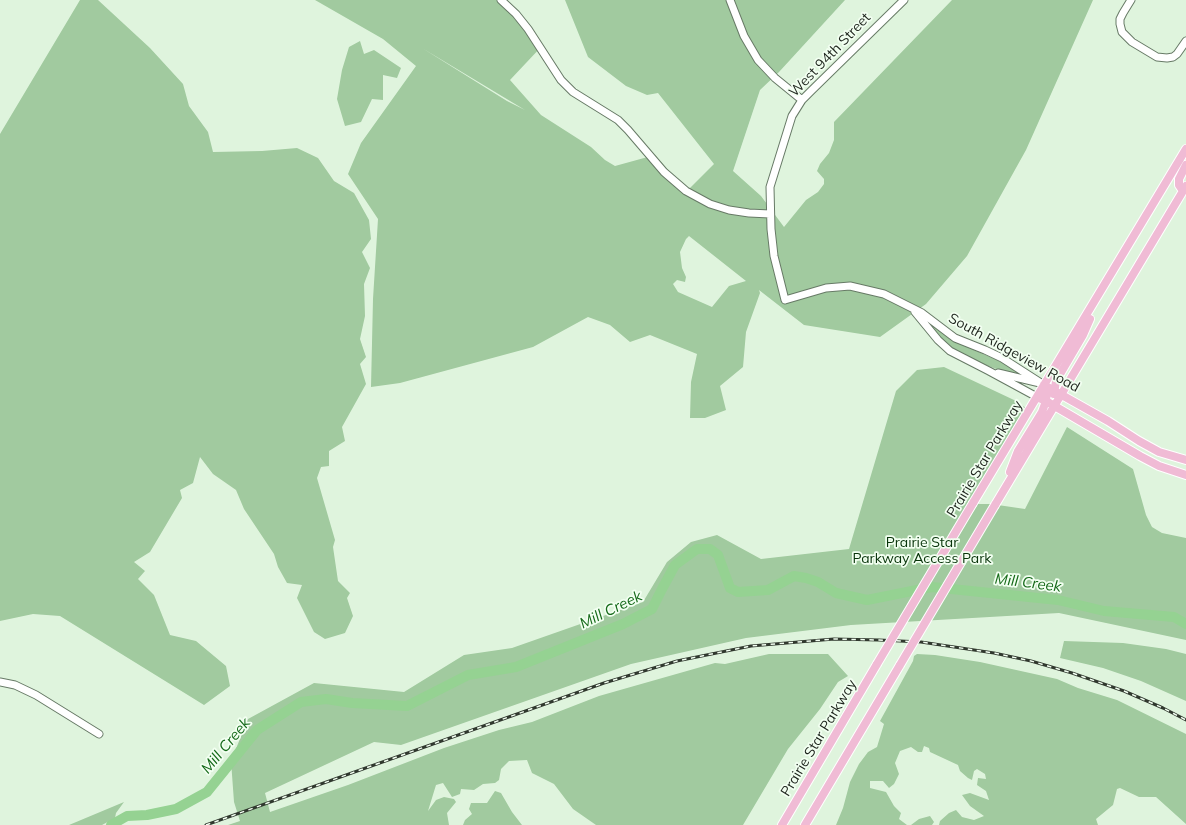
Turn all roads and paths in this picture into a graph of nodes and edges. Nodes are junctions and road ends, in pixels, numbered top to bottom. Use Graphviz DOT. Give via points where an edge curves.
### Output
graph roads {
  1 [pos="501,0"];
  2 [pos="730,0"];
  3 [pos="904,0"];
  4 [pos="1131,0"];
  5 [pos="1186,41"];
  6 [pos="802,100"];
  7 [pos="1186,149"];
  8 [pos="1186,165"];
  9 [pos="1185,190"];
  10 [pos="770,214"];
  11 [pos="909,306"];
  12 [pos="1092,306"];
  13 [pos="989,370"];
  14 [pos="1044,384"];
  15 [pos="1057,389"];
  16 [pos="1036,398"];
  17 [pos="1046,401"];
  18 [pos="1054,406"];
  19 [pos="1186,460"];
  20 [pos="1186,474"];
  21 [pos="1006,487"];
  22 [pos="0,682"];
  23 [pos="99,734"];
  24 [pos="782,825"];
  25 [pos="805,825"];
  1 -- 10 [label="street" via="528,29 567,86 618,120 664,172 686,191 710,204 729,210"];
  2 -- 6 [label="street" via="744,36 758,60"];
  3 -- 6 [label="street, West 94th Street"];
  4 -- 5 [label="street" via="1120,19 1120,24 1122,32 1132,42 1157,57 1167,58 1177,54"];
  6 -- 10 [label="street, West 94th Street" via="792,116 770,187"];
  7 -- 12 [label="main road, Prairie Star Parkway"];
  8 -- 9 [label="main road" via="1179,179 1179,185"];
  9 -- 15 [label="main road" via="1070,378"];
  10 -- 11 [label="street, West 94th Street" via="774,256 785,300 826,288 850,286 884,294"];
  11 -- 13 [label="street, South Ridgeview Road" via="950,351"];
  11 -- 14 [label="street, South Ridgeview Road" via="955,338 1002,358"];
  12 -- 14 [label="main road, Prairie Star Parkway"];
  12 -- 15 [label="main road" via="1090,319"];
  13 -- 14 [label="street"];
  13 -- 16 [label="street, South Ridgeview Road"];
  14 -- 15 [label="main road, South Ridgeview Road"];
  14 -- 16 [label="main road, Prairie Star Parkway"];
  14 -- 17 [label="main road" via="1047,392"];
  15 -- 18 [label="main road"];
  15 -- 19 [label="main road, South Ridgeview Road" via="1159,452"];
  16 -- 17 [label="main road, South Ridgeview Road"];
  16 -- 24 [label="main road, Prairie Star Parkway, bridge"];
  17 -- 18 [label="main road, South Ridgeview Road"];
  17 -- 21 [label="main road" via="1018,451"];
  18 -- 20 [label="main road, South Ridgeview Road" via="1140,456 1160,466"];
  18 -- 21 [label="main road"];
  21 -- 25 [label="main road, bridge"];
  22 -- 23 [label="street" via="22,688"];
}
